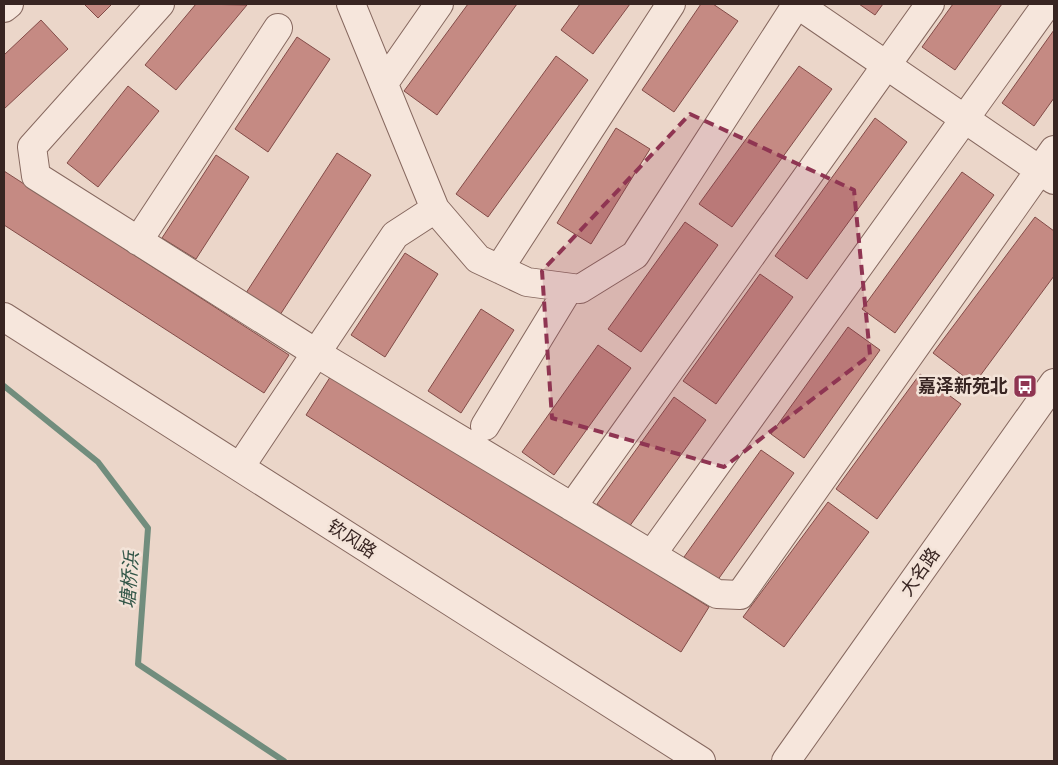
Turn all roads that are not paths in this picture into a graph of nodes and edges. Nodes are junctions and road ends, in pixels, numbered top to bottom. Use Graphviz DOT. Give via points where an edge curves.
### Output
graph roads {
  1 [pos="9,4"];
  2 [pos="160,4"];
  3 [pos="351,4"];
  4 [pos="439,4"];
  5 [pos="671,4"];
  6 [pos="930,4"];
  7 [pos="1047,4"];
  8 [pos="4,8"];
  9 [pos="278,28"];
  10 [pos="886,65"];
  11 [pos="384,83"];
  12 [pos="965,118"];
  13 [pos="1049,166"];
  14 [pos="435,209"];
  15 [pos="138,240"];
  16 [pos="499,269"];
  17 [pos="569,288"];
  18 [pos="4,317"];
  19 [pos="316,353"];
  20 [pos="1054,383"];
  21 [pos="485,426"];
  22 [pos="240,467"];
  23 [pos="572,506"];
  24 [pos="652,554"];
  25 [pos="701,761"];
  26 [pos="786,761"];
  1 -- 8 [label="street"];
  2 -- 15 [label="street" via="32,147 36,176"];
  3 -- 11 [label="street"];
  4 -- 11 [label="street"];
  5 -- 16 [label="street"];
  6 -- 10 [label="street"];
  7 -- 12 [label="street"];
  9 -- 15 [label="street"];
  10 -- 12 [label="street"];
  10 -- 17 [label="street" via="798,4 635,255 580,289"];
  10 -- 23 [label="street"];
  11 -- 14 [label="street"];
  12 -- 13 [label="street"];
  12 -- 24 [label="street"];
  13 -- 24 [label="street" via="740,595 717,594"];
  14 -- 16 [label="street" via="478,260"];
  14 -- 19 [label="street" via="394,234"];
  15 -- 19 [label="street"];
  16 -- 17 [label="street" via="527,282"];
  17 -- 21 [label="street"];
  18 -- 22 [label="street, 钦风路"];
  19 -- 22 [label="street"];
  19 -- 23 [label="street"];
  20 -- 26 [label="street, 大名路"];
  22 -- 25 [label="street, 钦风路"];
  23 -- 24 [label="street"];
}
